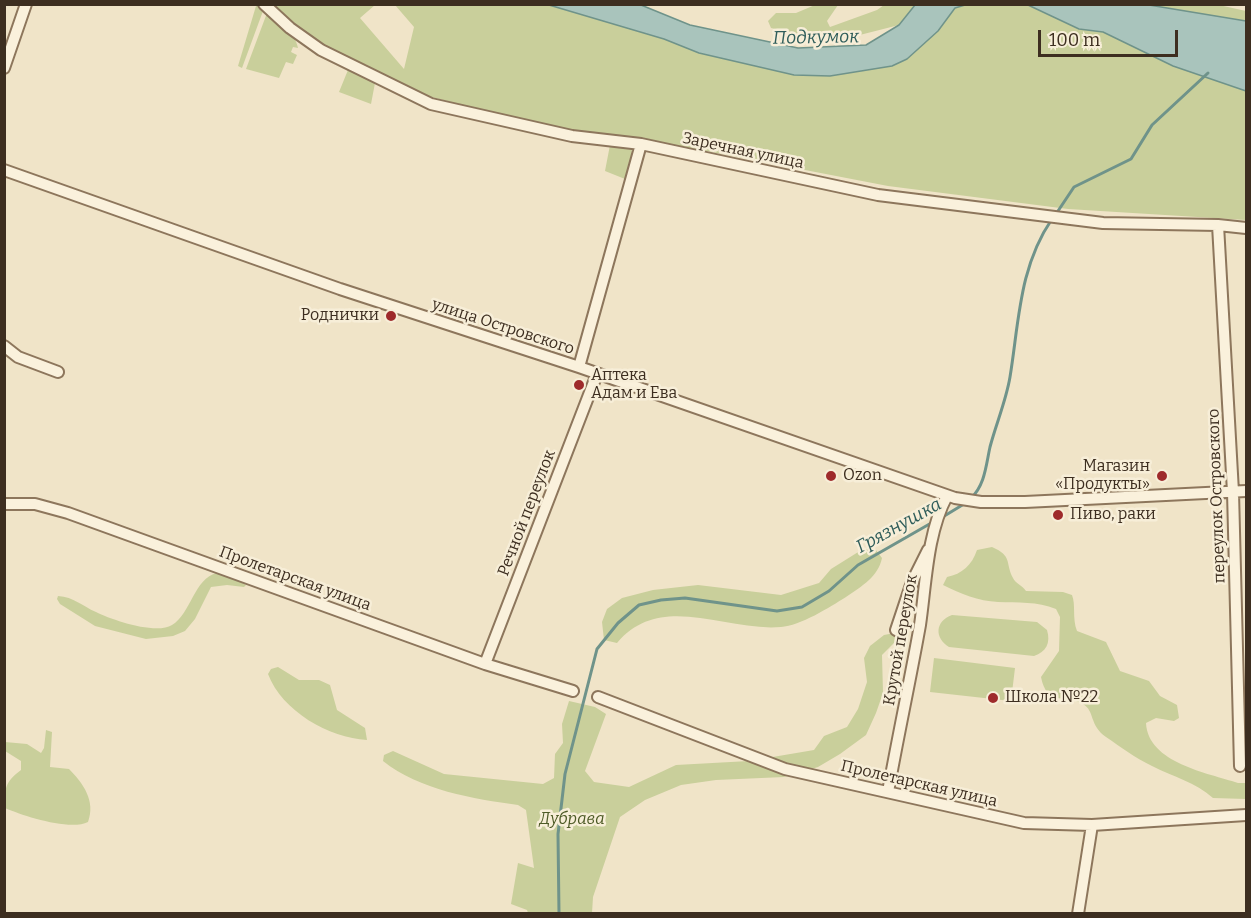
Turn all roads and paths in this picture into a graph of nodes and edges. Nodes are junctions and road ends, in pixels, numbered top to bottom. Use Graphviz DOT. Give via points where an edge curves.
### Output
graph roads {
  1 [pos="26,4"];
  2 [pos="264,4"];
  3 [pos="4,68"];
  4 [pos="642,144"];
  5 [pos="4,170"];
  6 [pos="1218,225"];
  7 [pos="1246,228"];
  8 [pos="4,346"];
  9 [pos="579,367"];
  10 [pos="58,372"];
  11 [pos="597,374"];
  12 [pos="1246,491"];
  13 [pos="1233,492"];
  14 [pos="951,497"];
  15 [pos="4,504"];
  16 [pos="933,539"];
  17 [pos="896,630"];
  18 [pos="485,664"];
  19 [pos="573,691"];
  20 [pos="598,697"];
  21 [pos="1240,766"];
  22 [pos="888,792"];
  23 [pos="1246,815"];
  24 [pos="1092,825"];
  25 [pos="1078,914"];
  1 -- 3 [label="street"];
  2 -- 4 [label="street, Заречная улица" via="321,50 431,104 572,136"];
  4 -- 6 [label="street, Заречная улица" via="878,195 1103,223"];
  4 -- 9 [label="street"];
  5 -- 9 [label="street, улица Островского" via="340,289"];
  6 -- 7 [label="street, Заречная улица"];
  6 -- 13 [label="street, переулок Островского"];
  8 -- 10 [label="street" via="18,357"];
  9 -- 11 [label="street, улица Островского"];
  11 -- 14 [label="street, улица Островского"];
  11 -- 18 [label="street, Речной переулок"];
  12 -- 13 [label="street, улица Островского"];
  13 -- 14 [label="street, улица Островского" via="981,502"];
  13 -- 21 [label="street, переулок Островского"];
  14 -- 16 [label="street, Крутой переулок" via="940,510"];
  15 -- 18 [label="street, Пролетарская улица" via="35,504 68,513"];
  16 -- 17 [label="street" via="912,582"];
  16 -- 22 [label="street, Крутой переулок"];
  18 -- 19 [label="street, Пролетарская улица"];
  20 -- 22 [label="street, Пролетарская улица" via="785,769"];
  22 -- 24 [label="street, Пролетарская улица" via="1024,823"];
  23 -- 24 [label="street, Пролетарская улица"];
  24 -- 25 [label="street"];
}
